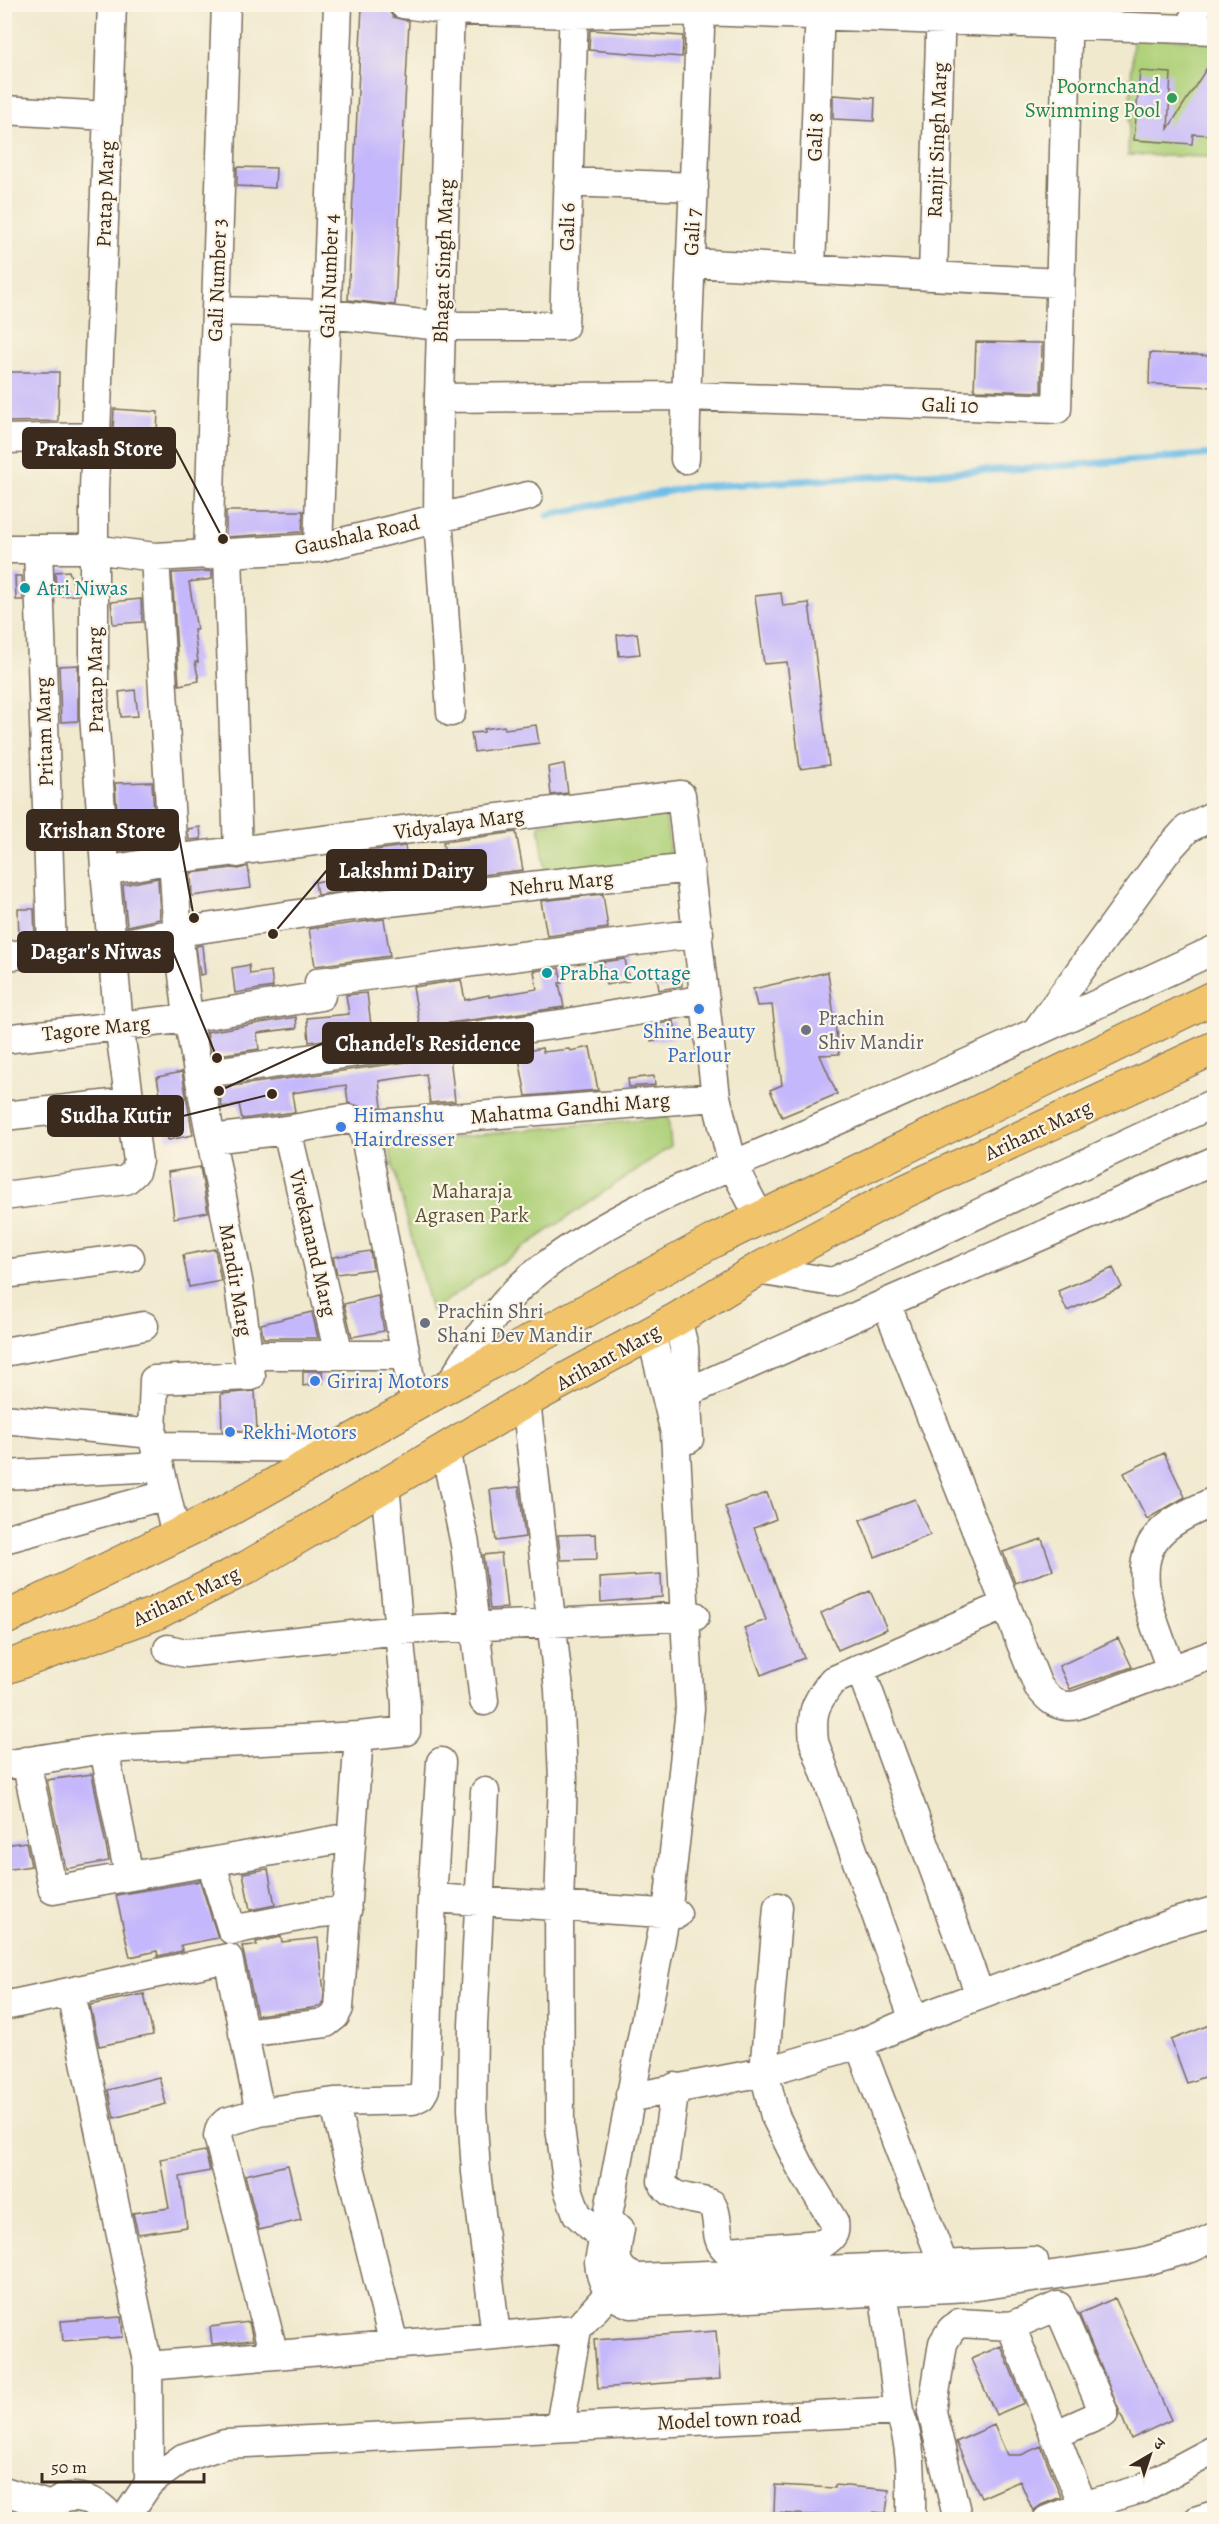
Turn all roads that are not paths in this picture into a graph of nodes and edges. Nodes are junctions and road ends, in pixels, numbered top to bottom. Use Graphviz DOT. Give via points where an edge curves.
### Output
graph roads {
  1 [pos="112,4"];
  2 [pos="226,4"];
  3 [pos="338,4"];
  4 [pos="404,4"];
  5 [pos="449,7"];
  6 [pos="701,8"];
  7 [pos="574,9"];
  8 [pos="820,10"];
  9 [pos="940,12"];
  10 [pos="1067,14"];
  11 [pos="1202,21"];
  12 [pos="4,111"];
  13 [pos="107,116"];
  14 [pos="567,182"];
  15 [pos="694,187"];
  16 [pos="691,263"];
  17 [pos="811,269"];
  18 [pos="933,276"];
  19 [pos="1060,283"];
  20 [pos="216,311"];
  21 [pos="328,314"];
  22 [pos="441,326"];
  23 [pos="688,396"];
  24 [pos="439,398"];
  25 [pos="95,437"];
  26 [pos="4,439"];
  27 [pos="685,459"];
  28 [pos="528,496"];
  29 [pos="438,518"];
  30 [pos="318,548"];
  31 [pos="4,549"];
  32 [pos="38,549"];
  33 [pos="93,549"];
  34 [pos="218,555"];
  35 [pos="155,557"];
  36 [pos="451,712"];
  37 [pos="1215,815"];
  38 [pos="238,852"];
  39 [pos="173,859"];
  40 [pos="690,868"];
  41 [pos="105,871"];
  42 [pos="179,932"];
  43 [pos="699,933"];
  44 [pos="112,946"];
  45 [pos="52,950"];
  46 [pos="1215,950"];
  47 [pos="4,956"];
  48 [pos="1215,997"];
  49 [pos="705,999"];
  50 [pos="188,1018"];
  51 [pos="119,1025"];
  52 [pos="1036,1032"];
  53 [pos="4,1039"];
  54 [pos="1215,1048"];
  55 [pos="199,1074"];
  56 [pos="716,1096"];
  57 [pos="130,1102"];
  58 [pos="1215,1103"];
  59 [pos="4,1116"];
  60 [pos="363,1125"];
  61 [pos="287,1130"];
  62 [pos="211,1139"];
  63 [pos="1215,1161"];
  64 [pos="733,1166"];
  65 [pos="4,1196"];
  66 [pos="760,1218"];
  67 [pos="130,1258"];
  68 [pos="757,1269"];
  69 [pos="4,1274"];
  70 [pos="886,1303"];
  71 [pos="144,1326"];
  72 [pos="664,1326"];
  73 [pos="4,1352"];
  74 [pos="250,1355"];
  75 [pos="339,1355"];
  76 [pos="406,1355"];
  77 [pos="450,1385"];
  78 [pos="688,1392"];
  79 [pos="526,1401"];
  80 [pos="415,1405"];
  81 [pos="4,1419"];
  82 [pos="339,1448"];
  83 [pos="156,1449"];
  84 [pos="444,1450"];
  85 [pos="4,1475"];
  86 [pos="385,1485"];
  87 [pos="166,1495"];
  88 [pos="1215,1501"];
  89 [pos="176,1536"];
  90 [pos="4,1539"];
  91 [pos="1005,1605"];
  92 [pos="690,1616"];
  93 [pos="4,1619"];
  94 [pos="551,1624"];
  95 [pos="474,1626"];
  96 [pos="399,1630"];
  97 [pos="168,1649"];
  98 [pos="1215,1654"];
  99 [pos="4,1668"];
  100 [pos="860,1668"];
  101 [pos="1171,1670"];
  102 [pos="484,1701"];
  103 [pos="359,1736"];
  104 [pos="104,1749"];
  105 [pos="441,1762"];
  106 [pos="15,1763"];
  107 [pos="485,1792"];
  108 [pos="351,1837"];
  109 [pos="211,1862"];
  110 [pos="129,1876"];
  111 [pos="432,1898"];
  112 [pos="481,1901"];
  113 [pos="560,1906"];
  114 [pos="778,1907"];
  115 [pos="347,1911"];
  116 [pos="1215,1911"];
  117 [pos="671,1913"];
  118 [pos="72,1993"];
  119 [pos="980,1995"];
  120 [pos="4,2006"];
  121 [pos="914,2020"];
  122 [pos="243,2033"];
  123 [pos="859,2044"];
  124 [pos="764,2072"];
  125 [pos="675,2087"];
  126 [pos="637,2095"];
  127 [pos="334,2102"];
  128 [pos="260,2112"];
  129 [pos="1214,2234"];
  130 [pos="603,2239"];
  131 [pos="944,2266"];
  132 [pos="881,2279"];
  133 [pos="618,2283"];
  134 [pos="1011,2326"];
  135 [pos="577,2329"];
  136 [pos="496,2336"];
  137 [pos="394,2345"];
  138 [pos="274,2355"];
  139 [pos="148,2366"];
  140 [pos="899,2411"];
  141 [pos="560,2426"];
  142 [pos="1054,2435"];
  143 [pos="1215,2450"];
  144 [pos="149,2483"];
  145 [pos="4,2491"];
  146 [pos="1083,2506"];
  147 [pos="46,2513"];
  148 [pos="1215,2515"];
  149 [pos="113,2520"];
  150 [pos="124,2520"];
  151 [pos="911,2520"];
  152 [pos="958,2520"];
  153 [pos="1047,2520"];
  154 [pos="1198,2520"];
  1 -- 13 [label="street, Pratap Marg"];
  2 -- 20 [label="street, Gali Number 3"];
  3 -- 21 [label="street, Gali Number 4"];
  4 -- 5 [label="street"];
  5 -- 7 [label="street"];
  5 -- 22 [label="street, Bhagat Singh Marg"];
  6 -- 7 [label="street"];
  6 -- 8 [label="street"];
  6 -- 15 [label="street, Gali 7"];
  7 -- 14 [label="street, Gali 6"];
  8 -- 9 [label="street"];
  8 -- 17 [label="street, Gali 8"];
  9 -- 10 [label="street"];
  9 -- 18 [label="street, Ranjit Singh Marg"];
  10 -- 11 [label="street"];
  10 -- 19 [label="street, Gali 10"];
  12 -- 13 [label="street"];
  13 -- 25 [label="street, Pratap Marg"];
  14 -- 15 [label="street"];
  14 -- 22 [label="street, Gali 6" via="564,326"];
  15 -- 16 [label="street, Gali 7"];
  16 -- 17 [label="street"];
  16 -- 23 [label="street, Gali 7"];
  17 -- 18 [label="street"];
  18 -- 19 [label="street"];
  19 -- 23 [label="street, Gali 10" via="1057,409"];
  20 -- 21 [label="street"];
  20 -- 34 [label="street, Gali Number 3"];
  21 -- 22 [label="street"];
  21 -- 30 [label="street, Gali Number 4"];
  22 -- 24 [label="street, Bhagat Singh Marg"];
  23 -- 24 [label="street, Gali 10"];
  23 -- 27 [label="street, Gali 7"];
  24 -- 29 [label="street, Bhagat Singh Marg"];
  25 -- 26 [label="street"];
  25 -- 33 [label="street, Pratap Marg"];
  28 -- 29 [label="street, Gaushala Road"];
  29 -- 30 [label="street, Gaushala Road"];
  29 -- 36 [label="street, Bhagat Singh Marg"];
  30 -- 34 [label="street, Gaushala Road"];
  31 -- 32 [label="street, Gaushala Road"];
  32 -- 33 [label="street, Gaushala Road"];
  32 -- 45 [label="street, Pritam Marg"];
  33 -- 35 [label="street, Gaushala Road"];
  33 -- 41 [label="street, Pratap Marg" via="94,715"];
  34 -- 35 [label="street, Gaushala Road"];
  34 -- 38 [label="street, Gali Number 3"];
  35 -- 39 [label="street, Mandir Marg"];
  37 -- 52 [label="street" via="1187,829 1167,850"];
  38 -- 39 [label="street, Vidyalaya Marg"];
  38 -- 40 [label="street, Vidyalaya Marg" via="681,795"];
  39 -- 41 [label="street, Vidyalaya Marg"];
  39 -- 42 [label="street, Mandir Marg"];
  40 -- 42 [label="street, Nehru Marg" via="345,907"];
  40 -- 43 [label="street"];
  41 -- 44 [label="street, Pratap Marg"];
  42 -- 44 [label="street, Nehru Marg"];
  42 -- 50 [label="street, Mandir Marg"];
  43 -- 49 [label="street"];
  43 -- 50 [label="street, Tagore Marg" via="319,982 321,996"];
  44 -- 45 [label="street, Nehru Marg"];
  44 -- 51 [label="street, Pratap Marg"];
  45 -- 47 [label="street, Nehru Marg"];
  46 -- 52 [label="street"];
  48 -- 66 [label="main road, Arihant Marg"];
  49 -- 55 [label="street" via="567,1023"];
  49 -- 56 [label="street"];
  50 -- 51 [label="street, Tagore Marg"];
  50 -- 55 [label="street, Mandir Marg"];
  51 -- 53 [label="street, Tagore Marg"];
  51 -- 57 [label="street, Pratap Marg"];
  52 -- 64 [label="street"];
  54 -- 68 [label="main road, Arihant Marg" via="897,1195"];
  55 -- 62 [label="street, Mandir Marg"];
  56 -- 60 [label="street, Mahatma Gandhi Marg"];
  56 -- 64 [label="street"];
  57 -- 59 [label="street"];
  57 -- 65 [label="street, Pratap Marg" via="138,1161 135,1172 126,1180"];
  58 -- 68 [label="street" via="833,1282"];
  60 -- 61 [label="street, Mahatma Gandhi Marg" via="349,1119"];
  60 -- 76 [label="street"];
  61 -- 62 [label="street, Mahatma Gandhi Marg"];
  61 -- 75 [label="street, Vivekanand Marg"];
  62 -- 74 [label="street, Mandir Marg"];
  63 -- 70 [label="street"];
  64 -- 66 [label="street"];
  64 -- 77 [label="street" via="646,1205 580,1242 531,1277 484,1328"];
  66 -- 77 [label="main road, Arihant Marg" via="662,1267"];
  67 -- 69 [label="street"];
  68 -- 72 [label="main road, Arihant Marg"];
  70 -- 78 [label="street"];
  70 -- 91 [label="street"];
  71 -- 73 [label="street"];
  72 -- 78 [label="street" via="684,1347"];
  72 -- 79 [label="main road, Arihant Marg"];
  72 -- 92 [label="street"];
  74 -- 75 [label="street"];
  74 -- 83 [label="street, Mandir Marg" via="251,1376 154,1380"];
  75 -- 76 [label="street"];
  76 -- 80 [label="street"];
  77 -- 80 [label="main road, Arihant Marg"];
  78 -- 92 [label="street"];
  79 -- 84 [label="main road, Arihant Marg"];
  79 -- 94 [label="street"];
  80 -- 82 [label="main road, Arihant Marg"];
  81 -- 83 [label="street"];
  82 -- 83 [label="street"];
  82 -- 89 [label="main road, Arihant Marg"];
  83 -- 85 [label="street"];
  83 -- 87 [label="street, Mandir Marg"];
  84 -- 86 [label="main road, Arihant Marg"];
  84 -- 95 [label="street" via="465,1544"];
  86 -- 96 [label="street"];
  86 -- 99 [label="main road, Arihant Marg" via="248,1567 154,1614"];
  87 -- 89 [label="street, Mandir Marg"];
  87 -- 90 [label="street"];
  88 -- 101 [label="street" via="1161,1531 1149,1548 1143,1570 1146,1595"];
  89 -- 93 [label="main road, Arihant Marg"];
  91 -- 100 [label="street"];
  91 -- 101 [label="street" via="1038,1686 1048,1699 1064,1708"];
  92 -- 94 [label="street"];
  92 -- 117 [label="street" via="701,1703"];
  94 -- 95 [label="street"];
  94 -- 113 [label="street" via="563,1779"];
  95 -- 96 [label="street"];
  95 -- 102 [label="street"];
  96 -- 97 [label="street" via="185,1653"];
  96 -- 103 [label="street" via="406,1731"];
  98 -- 101 [label="street"];
  100 -- 119 [label="street"];
  100 -- 121 [label="street" via="832,1681 820,1697 812,1717 814,1742"];
  103 -- 104 [label="street"];
  103 -- 108 [label="street"];
  104 -- 106 [label="street"];
  104 -- 110 [label="street"];
  105 -- 111 [label="street"];
  106 -- 110 [label="street" via="53,1890"];
  107 -- 112 [label="street"];
  108 -- 109 [label="street"];
  108 -- 115 [label="street"];
  109 -- 110 [label="street"];
  109 -- 115 [label="street" via="232,1930"];
  111 -- 112 [label="street"];
  111 -- 127 [label="street" via="425,2089 413,2100"];
  112 -- 113 [label="street"];
  112 -- 136 [label="street" via="472,2109"];
  113 -- 117 [label="street"];
  113 -- 130 [label="street" via="560,2127 568,2189 577,2214"];
  114 -- 124 [label="street"];
  115 -- 122 [label="street" via="339,2008 334,2016 326,2023"];
  116 -- 119 [label="street"];
  117 -- 126 [label="street"];
  118 -- 120 [label="street"];
  118 -- 122 [label="street" via="228,1958"];
  118 -- 139 [label="street"];
  119 -- 121 [label="street"];
  121 -- 123 [label="street"];
  122 -- 128 [label="street"];
  123 -- 124 [label="street"];
  123 -- 131 [label="street"];
  124 -- 125 [label="street"];
  124 -- 125 [label="street" via="775,2116 834,2222 835,2232 822,2244 729,2251 718,2239 717,2211 712,2204 665,2190 662,2172"];
  125 -- 126 [label="street"];
  126 -- 130 [label="street"];
  126 -- 133 [label="street" via="616,2254"];
  127 -- 128 [label="street"];
  127 -- 137 [label="street"];
  128 -- 138 [label="street" via="226,2122 218,2136"];
  129 -- 131 [label="street" via="1149,2241 1040,2261"];
  129 -- 132 [label="street" via="1191,2248 1142,2262 970,2287"];
  130 -- 133 [label="street" via="601,2278"];
  131 -- 132 [label="street"];
  132 -- 133 [label="street" via="652,2278"];
  132 -- 140 [label="street"];
  133 -- 135 [label="street"];
  134 -- 142 [label="street"];
  134 -- 142 [label="street" via="1058,2306 1104,2412"];
  134 -- 152 [label="street" via="959,2323 943,2343 932,2412"];
  135 -- 136 [label="street"];
  135 -- 141 [label="street"];
  136 -- 137 [label="street"];
  137 -- 138 [label="street"];
  138 -- 139 [label="street"];
  139 -- 144 [label="street"];
  140 -- 141 [label="street, Model town road"];
  140 -- 151 [label="street" via="911,2463"];
  141 -- 144 [label="street, Model town road" via="225,2444 183,2458"];
  142 -- 146 [label="street"];
  143 -- 146 [label="street" via="1141,2489"];
  144 -- 150 [label="street"];
  145 -- 147 [label="street"];
  146 -- 153 [label="street"];
  147 -- 149 [label="street" via="61,2500 85,2497 106,2509"];
  148 -- 154 [label="street"];
}
